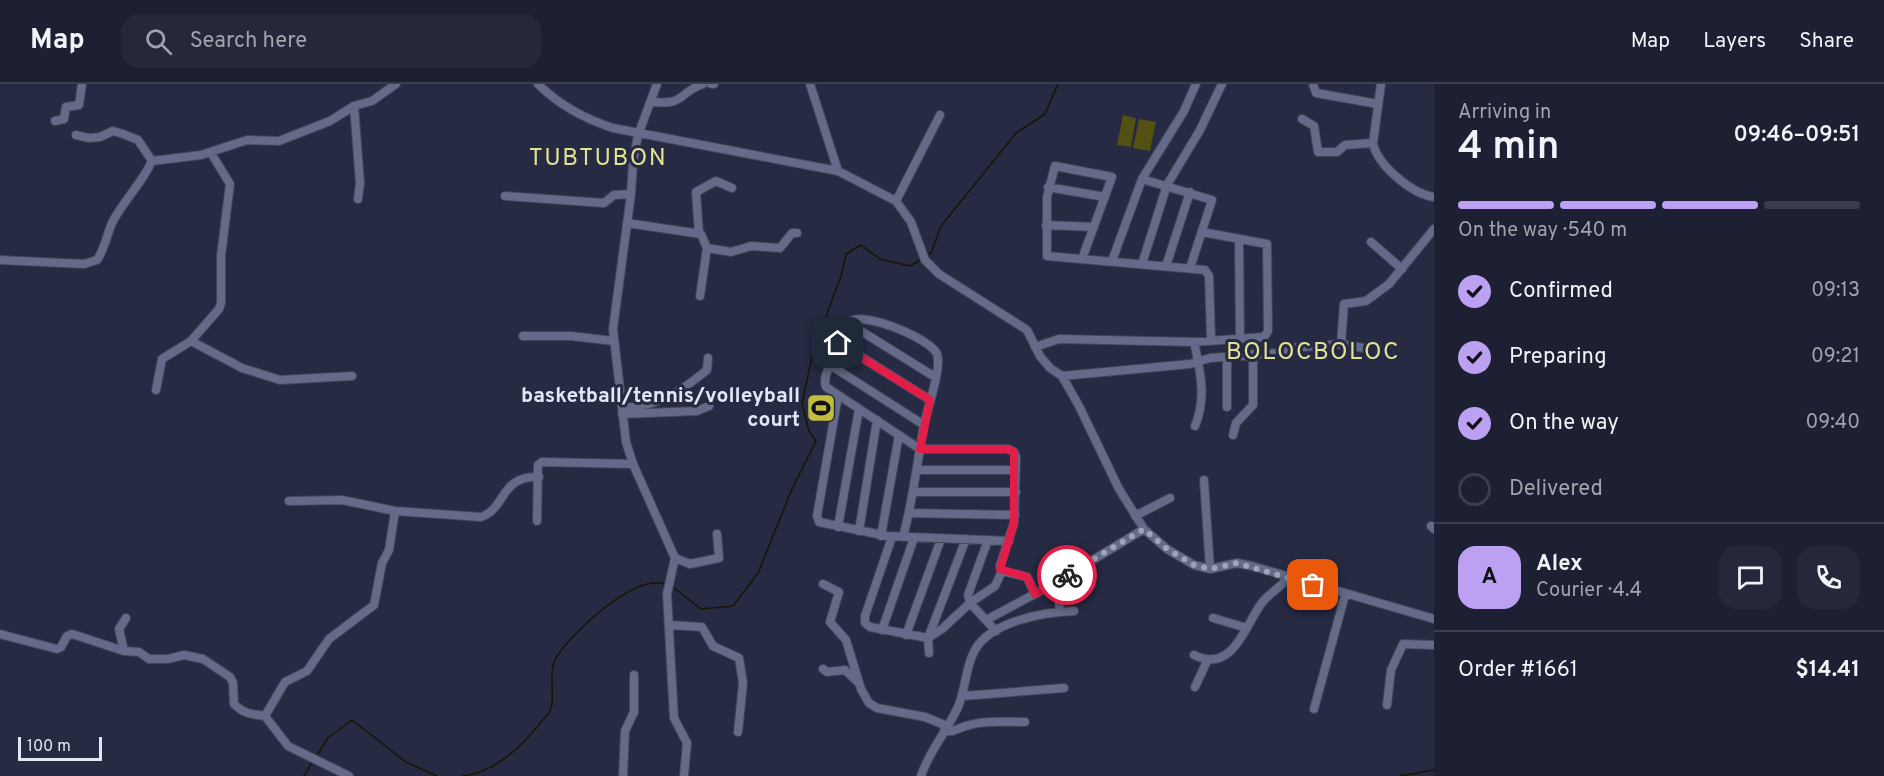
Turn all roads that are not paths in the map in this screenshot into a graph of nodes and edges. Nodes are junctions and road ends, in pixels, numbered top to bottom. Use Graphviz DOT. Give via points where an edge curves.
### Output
graph roads {
  1 [pos="82,84"];
  2 [pos="396,84"];
  3 [pos="538,84"];
  4 [pos="657,84"];
  5 [pos="703,84"];
  6 [pos="810,84"];
  7 [pos="1196,84"];
  8 [pos="1222,84"];
  9 [pos="1313,84"];
  10 [pos="1381,84"];
  11 [pos="652,102"];
  12 [pos="1378,104"];
  13 [pos="354,106"];
  14 [pos="940,115"];
  15 [pos="1302,119"];
  16 [pos="55,121"];
  17 [pos="76,135"];
  18 [pos="638,135"];
  19 [pos="1373,143"];
  20 [pos="211,153"];
  21 [pos="152,161"];
  22 [pos="838,171"];
  23 [pos="1142,179"];
  24 [pos="1167,185"];
  25 [pos="732,188"];
  26 [pos="1048,188"];
  27 [pos="1190,192"];
  28 [pos="631,194"];
  29 [pos="505,196"];
  30 [pos="1105,197"];
  31 [pos="1434,197"];
  32 [pos="358,199"];
  33 [pos="896,201"];
  34 [pos="627,223"];
  35 [pos="1046,225"];
  36 [pos="1094,227"];
  37 [pos="1434,229"];
  38 [pos="1202,232"];
  39 [pos="796,233"];
  40 [pos="699,234"];
  41 [pos="1239,239"];
  42 [pos="1371,242"];
  43 [pos="707,248"];
  44 [pos="1082,259"];
  45 [pos="0,260"];
  46 [pos="1112,261"];
  47 [pos="1142,264"];
  48 [pos="1166,266"];
  49 [pos="1190,268"];
  50 [pos="1402,269"];
  51 [pos="700,296"];
  52 [pos="1335,304"];
  53 [pos="1344,304"];
  54 [pos="848,323"];
  55 [pos="523,336"];
  56 [pos="1240,338"];
  57 [pos="1211,339"];
  58 [pos="191,341"];
  59 [pos="614,341"];
  60 [pos="1194,342"];
  61 [pos="838,343"];
  62 [pos="1341,344"];
  63 [pos="1035,347"];
  64 [pos="1364,348"];
  65 [pos="1253,354"];
  66 [pos="1227,357"];
  67 [pos="708,358"];
  68 [pos="1198,363"];
  69 [pos="830,364"];
  70 [pos="352,376"];
  71 [pos="1062,376"];
  72 [pos="935,377"];
  73 [pos="156,390"];
  74 [pos="838,396"];
  75 [pos="930,400"];
  76 [pos="709,406"];
  77 [pos="1227,407"];
  78 [pos="859,409"];
  79 [pos="622,411"];
  80 [pos="877,420"];
  81 [pos="924,425"];
  82 [pos="1195,426"];
  83 [pos="899,435"];
  84 [pos="1233,435"];
  85 [pos="920,449"];
  86 [pos="633,464"];
  87 [pos="917,470"];
  88 [pos="1016,470"];
  89 [pos="539,477"];
  90 [pos="1204,480"];
  91 [pos="913,492"];
  92 [pos="1016,492"];
  93 [pos="1170,498"];
  94 [pos="289,501"];
  95 [pos="395,511"];
  96 [pos="909,513"];
  97 [pos="1015,515"];
  98 [pos="1135,516"];
  99 [pos="537,521"];
  100 [pos="838,527"];
  101 [pos="1144,529"];
  102 [pos="859,531"];
  103 [pos="717,534"];
  104 [pos="881,536"];
  105 [pos="892,537"];
  106 [pos="903,537"];
  107 [pos="914,538"];
  108 [pos="941,539"];
  109 [pos="966,539"];
  110 [pos="988,540"];
  111 [pos="1009,541"];
  112 [pos="675,558"];
  113 [pos="1210,569"];
  114 [pos="1002,571"];
  115 [pos="1288,578"];
  116 [pos="1057,581"];
  117 [pos="823,584"];
  118 [pos="1035,594"];
  119 [pos="1345,595"];
  120 [pos="970,603"];
  121 [pos="1074,611"];
  122 [pos="1060,612"];
  123 [pos="126,618"];
  124 [pos="1213,618"];
  125 [pos="1434,619"];
  126 [pos="986,620"];
  127 [pos="669,625"];
  128 [pos="1247,628"];
  129 [pos="882,630"];
  130 [pos="996,631"];
  131 [pos="0,634"];
  132 [pos="906,635"];
  133 [pos="928,638"];
  134 [pos="1434,645"];
  135 [pos="123,651"];
  136 [pos="929,653"];
  137 [pos="1194,655"];
  138 [pos="1208,659"];
  139 [pos="823,669"];
  140 [pos="634,675"];
  141 [pos="860,684"];
  142 [pos="1195,687"];
  143 [pos="1064,688"];
  144 [pos="963,696"];
  145 [pos="1387,705"];
  146 [pos="1314,709"];
  147 [pos="265,716"];
  148 [pos="1025,722"];
  149 [pos="945,729"];
  150 [pos="738,732"];
  151 [pos="350,776"];
  152 [pos="623,776"];
  153 [pos="684,776"];
  154 [pos="921,776"];
  1 -- 16 [label="street" via="79,105 66,107 64,119"];
  2 -- 13 [label="street" via="372,101"];
  3 -- 18 [label="street" via="582,116"];
  4 -- 11 [label="street"];
  5 -- 11 [label="street" via="675,102"];
  6 -- 22 [label="street"];
  7 -- 23 [label="street"];
  8 -- 24 [label="street"];
  9 -- 12 [label="street" via="1316,93"];
  10 -- 12 [label="street"];
  11 -- 18 [label="street"];
  12 -- 19 [label="street"];
  13 -- 20 [label="street" via="330,121 279,141 247,140"];
  13 -- 32 [label="street"];
  14 -- 33 [label="street"];
  15 -- 19 [label="street" via="1314,126 1318,152 1337,152 1345,145"];
  17 -- 21 [label="street" via="89,138 112,131 123,134 138,140"];
  18 -- 22 [label="street"];
  18 -- 28 [label="street"];
  19 -- 31 [label="street" via="1375,155 1413,192"];
  20 -- 21 [label="street"];
  20 -- 58 [label="street" via="230,184 220,303"];
  21 -- 45 [label="street" via="141,184 114,219 97,260 84,264"];
  22 -- 33 [label="street"];
  23 -- 24 [label="street"];
  23 -- 46 [label="street"];
  24 -- 27 [label="street"];
  24 -- 47 [label="street"];
  25 -- 40 [label="street" via="716,181 696,192"];
  26 -- 30 [label="street"];
  26 -- 30 [label="street" via="1055,166 1112,177"];
  26 -- 35 [label="street"];
  27 -- 38 [label="street" via="1212,200"];
  27 -- 48 [label="street"];
  28 -- 29 [label="street" via="614,195 604,203"];
  28 -- 34 [label="street"];
  30 -- 36 [label="street"];
  33 -- 63 [label="street" via="911,222 924,257 948,280 1023,326"];
  34 -- 40 [label="street"];
  34 -- 59 [label="street" via="614,308"];
  35 -- 36 [label="street"];
  35 -- 44 [label="street" via="1047,256"];
  36 -- 44 [label="street"];
  37 -- 50 [label="street"];
  38 -- 41 [label="street"];
  38 -- 49 [label="street"];
  39 -- 43 [label="street" via="780,248 751,246 731,252"];
  40 -- 43 [label="street" via="704,235"];
  41 -- 56 [label="street"];
  41 -- 56 [label="street" via="1267,244 1268,331 1262,337"];
  42 -- 50 [label="street"];
  43 -- 51 [label="street"];
  44 -- 46 [label="street"];
  46 -- 47 [label="street"];
  47 -- 48 [label="street"];
  48 -- 49 [label="street"];
  49 -- 57 [label="street" via="1208,274"];
  50 -- 53 [label="street" via="1369,300"];
  52 -- 53 [label="street"];
  53 -- 62 [label="street"];
  54 -- 61 [label="street"];
  54 -- 72 [label="street"];
  54 -- 72 [label="street" via="872,321 915,337 936,351"];
  55 -- 59 [label="street" via="579,336"];
  56 -- 57 [label="street"];
  57 -- 60 [label="street"];
  58 -- 70 [label="street" via="242,368 280,380"];
  58 -- 73 [label="street" via="162,359"];
  59 -- 79 [label="street"];
  60 -- 63 [label="street" via="1059,339"];
  60 -- 68 [label="street"];
  61 -- 69 [label="street"];
  61 -- 75 [label="street"];
  62 -- 64 [label="street"];
  62 -- 65 [label="street"];
  63 -- 71 [label="street" via="1050,368"];
  65 -- 66 [label="street"];
  65 -- 84 [label="street" via="1253,405 1236,423"];
  66 -- 68 [label="street"];
  66 -- 77 [label="street"];
  67 -- 79 [label="street" via="707,370 676,395"];
  68 -- 71 [label="street"];
  68 -- 82 [label="street" via="1202,398"];
  69 -- 74 [label="street" via="824,384"];
  69 -- 81 [label="street"];
  71 -- 98 [label="street"];
  72 -- 75 [label="street"];
  74 -- 78 [label="street"];
  74 -- 100 [label="street" via="817,516 820,524"];
  75 -- 81 [label="street"];
  76 -- 79 [label="street" via="697,411"];
  78 -- 80 [label="street"];
  78 -- 100 [label="street"];
  79 -- 86 [label="street"];
  80 -- 83 [label="street"];
  80 -- 102 [label="street"];
  81 -- 85 [label="street"];
  83 -- 85 [label="street"];
  83 -- 104 [label="street"];
  85 -- 87 [label="street"];
  85 -- 88 [label="street" via="1008,449 1015,454"];
  86 -- 89 [label="street" via="542,462 538,465"];
  86 -- 112 [label="street"];
  87 -- 88 [label="street"];
  87 -- 91 [label="street"];
  88 -- 92 [label="street"];
  89 -- 95 [label="street" via="517,480 485,516"];
  89 -- 99 [label="street"];
  90 -- 113 [label="street"];
  91 -- 92 [label="street"];
  91 -- 96 [label="street"];
  92 -- 97 [label="street"];
  93 -- 98 [label="street"];
  94 -- 95 [label="street" via="342,500"];
  95 -- 147 [label="street" via="374,605 329,639 307,670 285,682"];
  96 -- 97 [label="street"];
  96 -- 106 [label="street"];
  97 -- 111 [label="street"];
  98 -- 101 [label="street"];
  100 -- 102 [label="street"];
  101 -- 113 [label="street" via="1194,565"];
  101 -- 116 [label="street"];
  102 -- 104 [label="street"];
  103 -- 112 [label="street" via="719,558 690,564"];
  104 -- 105 [label="street"];
  105 -- 106 [label="street"];
  105 -- 129 [label="street" via="865,616 867,626"];
  106 -- 107 [label="street"];
  107 -- 108 [label="street"];
  107 -- 129 [label="street"];
  108 -- 109 [label="street"];
  108 -- 132 [label="street"];
  109 -- 110 [label="street"];
  109 -- 133 [label="street"];
  110 -- 111 [label="street"];
  110 -- 120 [label="street" via="968,592"];
  111 -- 114 [label="street" via="1000,566"];
  112 -- 127 [label="street" via="669,584"];
  113 -- 115 [label="street" via="1237,563"];
  114 -- 118 [label="street" via="1027,577"];
  114 -- 120 [label="street" via="995,586"];
  115 -- 119 [label="street"];
  115 -- 128 [label="street" via="1261,603"];
  116 -- 118 [label="street"];
  116 -- 122 [label="street"];
  117 -- 141 [label="street" via="839,592 830,622 846,640"];
  118 -- 126 [label="street"];
  119 -- 125 [label="street"];
  119 -- 146 [label="street"];
  120 -- 126 [label="street"];
  120 -- 133 [label="street"];
  121 -- 122 [label="street"];
  122 -- 130 [label="street" via="1036,614"];
  123 -- 135 [label="street" via="119,629"];
  124 -- 128 [label="street"];
  126 -- 130 [label="street"];
  127 -- 150 [label="street" via="702,627 713,646 739,658 743,684"];
  127 -- 153 [label="street" via="674,718 687,743"];
  128 -- 138 [label="street" via="1237,647 1219,658"];
  129 -- 132 [label="street"];
  130 -- 144 [label="street" via="974,652"];
  131 -- 135 [label="street" via="57,649 72,634"];
  132 -- 133 [label="street"];
  133 -- 136 [label="street"];
  134 -- 145 [label="street" via="1403,644 1392,670"];
  135 -- 147 [label="street" via="139,652 149,658 168,659 184,654 202,659 230,677 234,704 241,711"];
  137 -- 138 [label="street"];
  138 -- 142 [label="street"];
  139 -- 141 [label="street" via="845,670"];
  140 -- 152 [label="street" via="634,711 625,731"];
  141 -- 149 [label="street" via="869,702 877,708 925,717"];
  143 -- 144 [label="street"];
  144 -- 149 [label="street"];
  147 -- 151 [label="street" via="288,746"];
  148 -- 149 [label="street"];
  149 -- 154 [label="street"];
}
